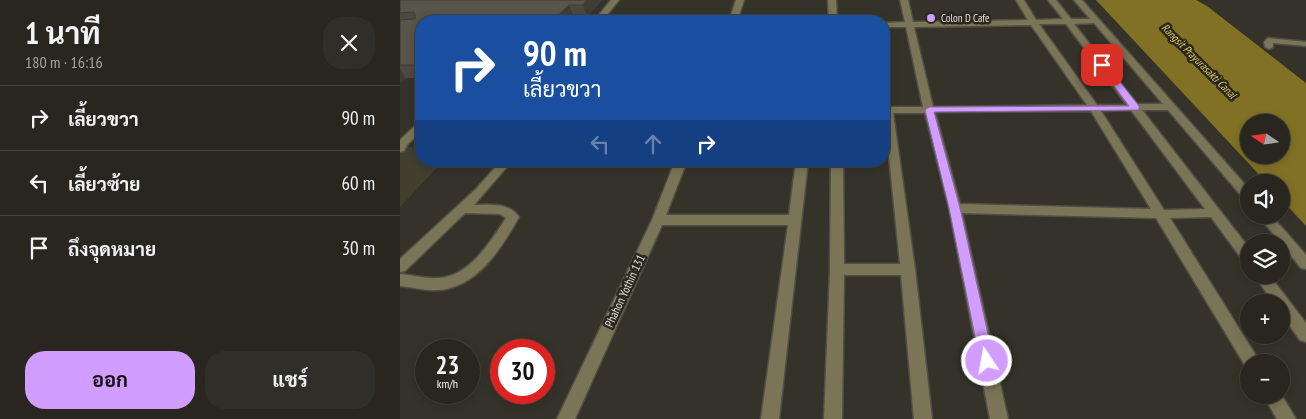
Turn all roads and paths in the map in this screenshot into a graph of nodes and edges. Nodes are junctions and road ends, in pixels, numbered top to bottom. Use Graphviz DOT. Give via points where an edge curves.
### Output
graph roads {
  1 [pos="616,0"];
  2 [pos="740,0"];
  3 [pos="832,0"];
  4 [pos="904,0"];
  5 [pos="1020,0"];
  6 [pos="1052,0"];
  7 [pos="1078,0"];
  8 [pos="603,15"];
  9 [pos="735,15"];
  10 [pos="833,15"];
  11 [pos="1096,21"];
  12 [pos="1033,22"];
  13 [pos="1070,22"];
  14 [pos="911,24"];
  15 [pos="890,25"];
  16 [pos="1306,44"];
  17 [pos="1269,47"];
  18 [pos="1171,107"];
  19 [pos="1095,108"];
  20 [pos="1136,108"];
  21 [pos="890,110"];
  22 [pos="929,110"];
  23 [pos="415,132"];
  24 [pos="401,146"];
  25 [pos="890,148"];
  26 [pos="502,167"];
  27 [pos="679,167"];
  28 [pos="801,167"];
  29 [pos="837,167"];
  30 [pos="1240,187"];
  31 [pos="955,208"];
  32 [pos="462,209"];
  33 [pos="1215,213"];
  34 [pos="1162,214"];
  35 [pos="658,220"];
  36 [pos="795,220"];
  37 [pos="1272,224"];
  38 [pos="1240,246"];
  39 [pos="1306,264"];
  40 [pos="400,267"];
  41 [pos="908,268"];
  42 [pos="837,270"];
  43 [pos="400,280"];
  44 [pos="1268,284"];
  45 [pos="1306,335"];
  46 [pos="1247,354"];
  47 [pos="1277,404"];
  48 [pos="566,419"];
  49 [pos="770,419"];
  50 [pos="833,419"];
  51 [pos="923,419"];
  52 [pos="999,419"];
  53 [pos="1286,419"];
  1 -- 8 [label="street"];
  2 -- 9 [label="street"];
  3 -- 10 [label="street"];
  4 -- 14 [label="street"];
  5 -- 12 [label="street"];
  6 -- 13 [label="street"];
  7 -- 11 [label="street"];
  11 -- 13 [label="street"];
  11 -- 18 [label="street"];
  12 -- 13 [label="street"];
  12 -- 14 [label="street"];
  12 -- 19 [label="street"];
  13 -- 20 [label="street"];
  14 -- 15 [label="street"];
  14 -- 22 [label="street"];
  16 -- 17 [label="street" via="1271,40"];
  18 -- 20 [label="street"];
  18 -- 30 [label="street"];
  19 -- 20 [label="street"];
  19 -- 22 [label="street"];
  19 -- 34 [label="street"];
  20 -- 33 [label="street"];
  21 -- 22 [label="street"];
  22 -- 31 [label="street"];
  23 -- 24 [label="street"];
  25 -- 41 [label="street"];
  26 -- 32 [label="street"];
  27 -- 35 [label="street, Phahon Yothin 131"];
  28 -- 36 [label="street"];
  29 -- 42 [label="street"];
  31 -- 34 [label="street"];
  31 -- 52 [label="street"];
  32 -- 40 [label="street"];
  32 -- 43 [label="street" via="503,210 513,217 504,232 462,279 440,284"];
  33 -- 34 [label="street"];
  33 -- 38 [label="street"];
  34 -- 46 [label="street"];
  35 -- 36 [label="street"];
  35 -- 48 [label="street, Phahon Yothin 131"];
  36 -- 49 [label="street"];
  37 -- 39 [label="street"];
  41 -- 42 [label="street"];
  41 -- 51 [label="street"];
  42 -- 50 [label="street"];
  44 -- 45 [label="street"];
  47 -- 53 [label="street"];
}
